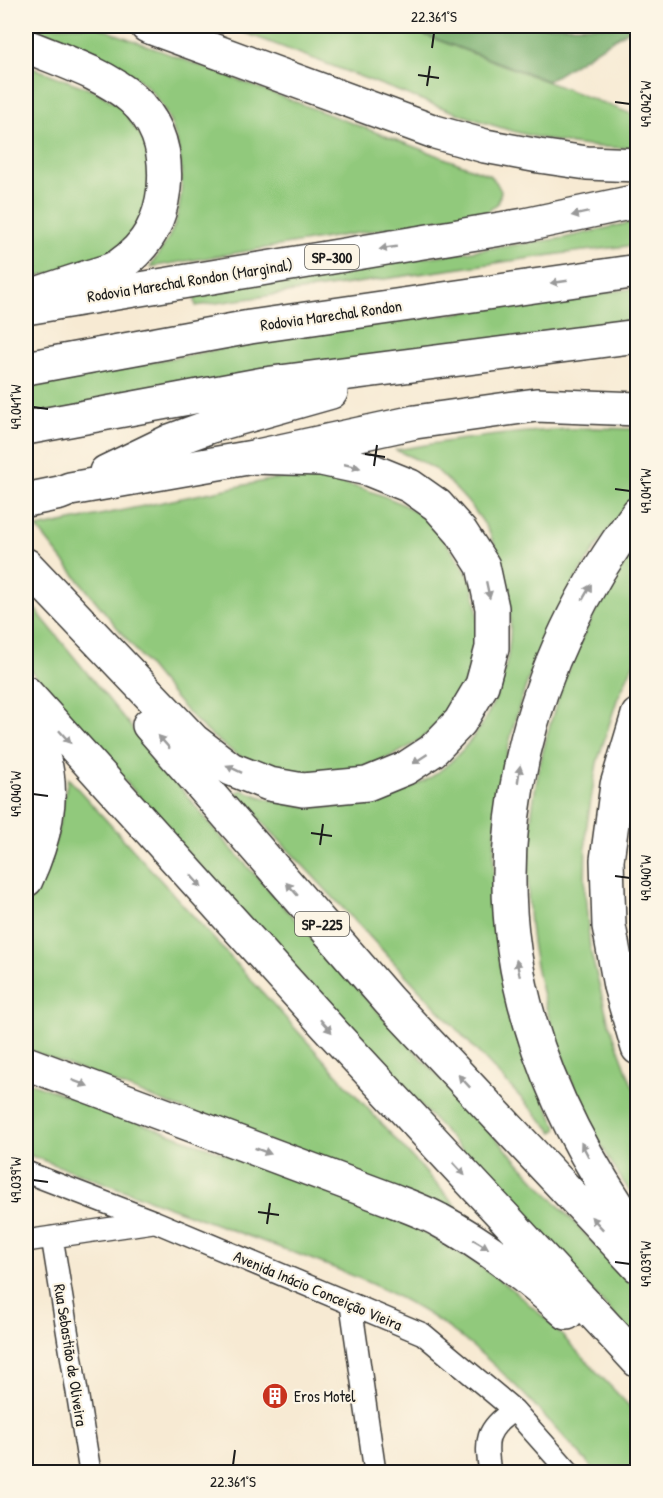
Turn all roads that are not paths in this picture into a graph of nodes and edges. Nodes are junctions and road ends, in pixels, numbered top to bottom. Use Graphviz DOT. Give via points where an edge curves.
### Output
graph roads {
  1 [pos="147,26"];
  2 [pos="26,46"];
  3 [pos="638,165"];
  4 [pos="638,201"];
  5 [pos="638,271"];
  6 [pos="26,298"];
  7 [pos="26,308"];
  8 [pos="638,336"];
  9 [pos="448,360"];
  10 [pos="26,368"];
  11 [pos="638,409"];
  12 [pos="26,428"];
  13 [pos="253,457"];
  14 [pos="65,491"];
  15 [pos="26,500"];
  16 [pos="638,513"];
  17 [pos="26,564"];
  18 [pos="26,693"];
  19 [pos="638,715"];
  20 [pos="26,726"];
  21 [pos="26,879"];
  22 [pos="638,1048"];
  23 [pos="26,1063"];
  24 [pos="26,1172"];
  25 [pos="156,1222"];
  26 [pos="638,1235"];
  27 [pos="52,1237"];
  28 [pos="26,1241"];
  29 [pos="638,1266"];
  30 [pos="351,1305"];
  31 [pos="638,1361"];
  32 [pos="638,1378"];
  33 [pos="514,1410"];
  34 [pos="90,1473"];
  35 [pos="375,1473"];
  36 [pos="490,1473"];
  37 [pos="569,1473"];
  1 -- 3 [label="highway" via="435,132 538,156"];
  2 -- 6 [label="highway" via="106,80 140,104 163,148 165,172 155,228 142,247 118,266"];
  4 -- 7 [label="highway, Rodovia Marechal Rondon (Marginal) / SP-300, one-way" via="525,225"];
  5 -- 10 [label="highway, Rodovia Marechal Rondon, one-way" via="250,327"];
  8 -- 9 [label="highway"];
  9 -- 12 [label="highway" via="264,384"];
  9 -- 14 [label="highway" via="236,418 170,441"];
  11 -- 13 [label="highway" via="536,405 415,422"];
  13 -- 14 [label="highway"];
  13 -- 17 [label="highway, one-way" via="321,459 368,469 410,486 437,505 461,531 483,566 492,608 492,648 482,685 460,722 432,751 406,768 368,784 303,790 270,784 231,769 193,740"];
  14 -- 15 [label="highway"];
  26 -- 16 [label="highway, one-way" via="607,1192 549,1074 530,1021 516,960 508,877 521,758 532,716 554,657 584,597"];
  29 -- 17 [label="highway, SP-225, one-way" via="366,974 152,728"];
  18 -- 31 [label="highway, one-way" via="335,1035"];
  19 -- 22 [label="highway" via="617,785 607,860 609,926 620,986"];
  20 -- 21 [label="highway" via="42,754 48,786 37,856"];
  23 -- 32 [label="highway, one-way" via="437,1219 491,1250 536,1285"];
  24 -- 25 [label="street, Avenida Inácio Conceição Vieira"];
  25 -- 27 [label="street"];
  25 -- 30 [label="street, Avenida Inácio Conceição Vieira"];
  27 -- 28 [label="street"];
  27 -- 34 [label="street, Rua Sebastião de Oliveira"];
  30 -- 33 [label="street, Avenida Inácio Conceição Vieira" via="423,1334"];
  30 -- 35 [label="street"];
  33 -- 36 [label="street" via="493,1428 486,1448"];
  33 -- 37 [label="street, Avenida Inácio Conceição Vieira"];
}
